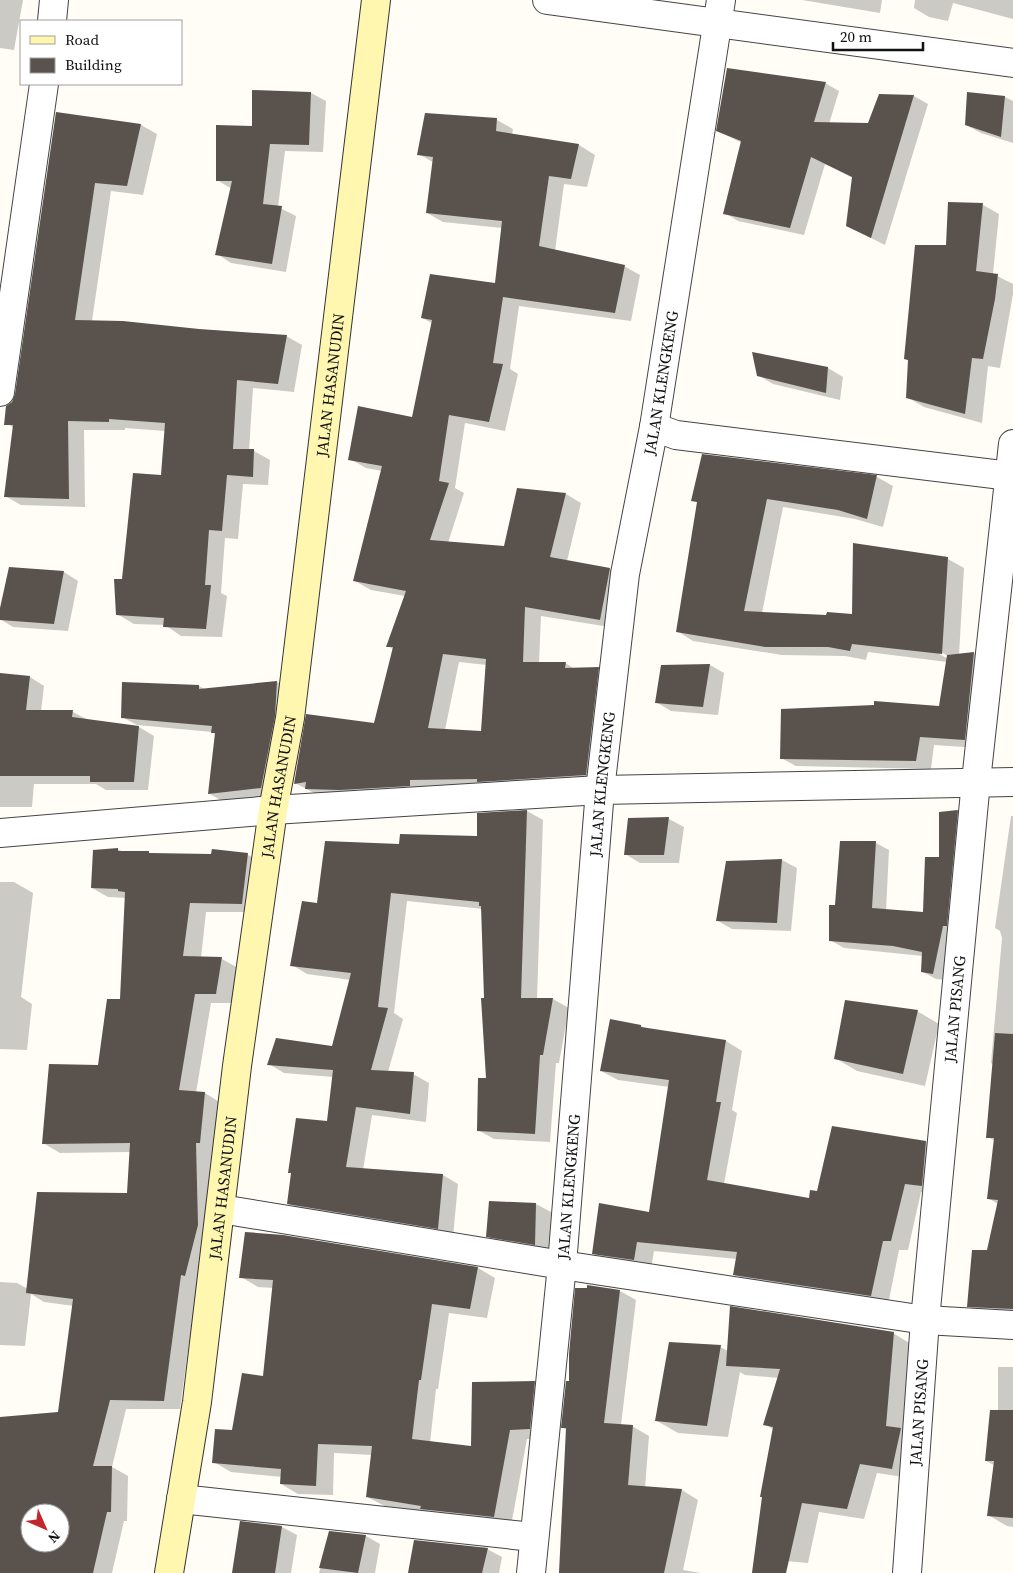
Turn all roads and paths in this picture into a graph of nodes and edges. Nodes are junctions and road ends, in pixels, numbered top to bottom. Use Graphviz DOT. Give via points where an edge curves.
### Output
graph roads {
  1 [pos="54,0"];
  2 [pos="376,0"];
  3 [pos="547,0"];
  4 [pos="719,11"];
  5 [pos="52,20"];
  6 [pos="1013,62"];
  7 [pos="44,85"];
  8 [pos="0,392"];
  9 [pos="654,427"];
  10 [pos="1013,444"];
  11 [pos="1010,476"];
  12 [pos="976,781"];
  13 [pos="1013,782"];
  14 [pos="600,790"];
  15 [pos="273,810"];
  16 [pos="0,833"];
  17 [pos="221,1209"];
  18 [pos="562,1265"];
  19 [pos="925,1320"];
  20 [pos="1013,1325"];
  21 [pos="181,1499"];
  22 [pos="532,1537"];
  23 [pos="169,1573"];
  24 [pos="531,1573"];
  25 [pos="907,1573"];
  1 -- 5 [label="street"];
  2 -- 15 [label="main road, JALAN HASANUDIN" via="293,698"];
  3 -- 4 [label="street"];
  4 -- 6 [label="street"];
  4 -- 9 [label="street, JALAN KLENGKENG"];
  7 -- 8 [label="street"];
  9 -- 11 [label="street" via="676,434"];
  9 -- 14 [label="street, JALAN KLENGKENG" via="625,574"];
  10 -- 11 [label="street, JALAN PISANG"];
  11 -- 12 [label="street, JALAN PISANG"];
  12 -- 13 [label="street"];
  12 -- 14 [label="street"];
  12 -- 19 [label="street, JALAN PISANG"];
  14 -- 15 [label="street"];
  14 -- 18 [label="street, JALAN KLENGKENG"];
  15 -- 16 [label="street"];
  15 -- 17 [label="main road, JALAN HASANUDIN"];
  17 -- 18 [label="street"];
  17 -- 21 [label="main road, JALAN HASANUDIN" via="197,1402"];
  18 -- 19 [label="street"];
  18 -- 22 [label="street, JALAN KLENGKENG"];
  19 -- 20 [label="street"];
  19 -- 25 [label="street, JALAN PISANG"];
  21 -- 22 [label="street"];
  21 -- 23 [label="main road, JALAN HASANUDIN"];
  22 -- 24 [label="street, JALAN KLENGKENG"];
}
